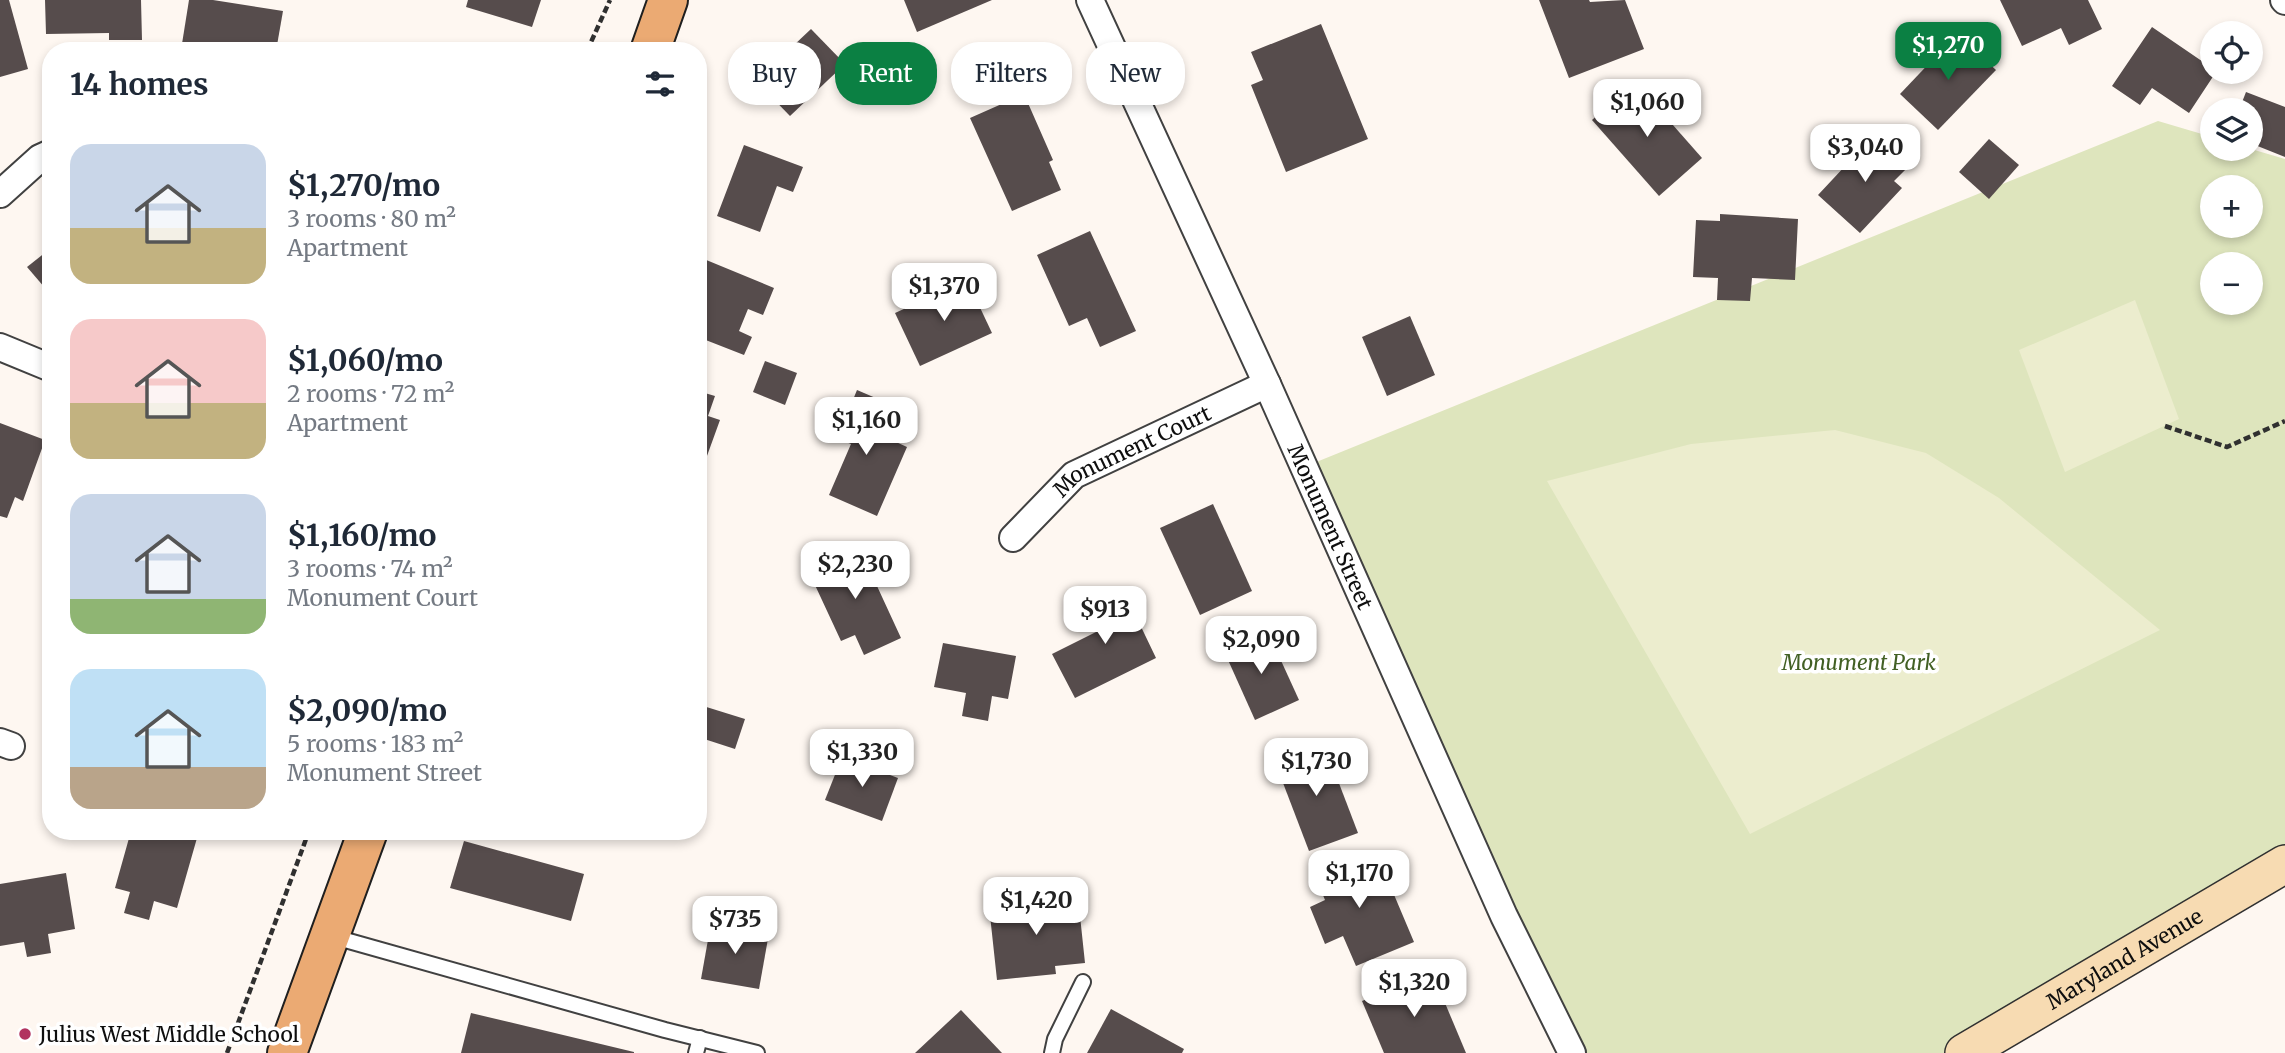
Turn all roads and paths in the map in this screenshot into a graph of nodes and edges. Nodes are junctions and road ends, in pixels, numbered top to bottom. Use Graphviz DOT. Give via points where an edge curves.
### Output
graph roads {
  1 [pos="610,0"];
  2 [pos="668,0"];
  3 [pos="1090,0"];
  4 [pos="591,42"];
  5 [pos="653,42"];
  6 [pos="42,157"];
  7 [pos="0,194"];
  8 [pos="0,346"];
  9 [pos="42,365"];
  10 [pos="1267,384"];
  11 [pos="2285,421"];
  12 [pos="2165,426"];
  13 [pos="1013,538"];
  14 [pos="306,840"];
  15 [pos="365,840"];
  16 [pos="2285,864"];
  17 [pos="330,935"];
  18 [pos="1083,982"];
  19 [pos="698,1046"];
  20 [pos="226,1053"];
  21 [pos="287,1053"];
  22 [pos="757,1053"];
  23 [pos="1052,1053"];
  24 [pos="1572,1053"];
  25 [pos="1964,1053"];
  1 -- 4 [label="path"];
  2 -- 5 [label="main road"];
  3 -- 10 [label="street, Monument Street"];
  6 -- 7 [label="street"];
  8 -- 9 [label="street"];
  10 -- 13 [label="street, Monument Court" via="1074,475"];
  10 -- 24 [label="street, Monument Street" via="1504,916"];
  11 -- 12 [label="path" via="2227,447"];
  14 -- 20 [label="path"];
  15 -- 17 [label="main road"];
  16 -- 25 [label="main road, Maryland Avenue"];
  17 -- 19 [label="lane"];
  17 -- 21 [label="main road"];
  18 -- 23 [label="lane"];
  19 -- 22 [label="lane"];
}
